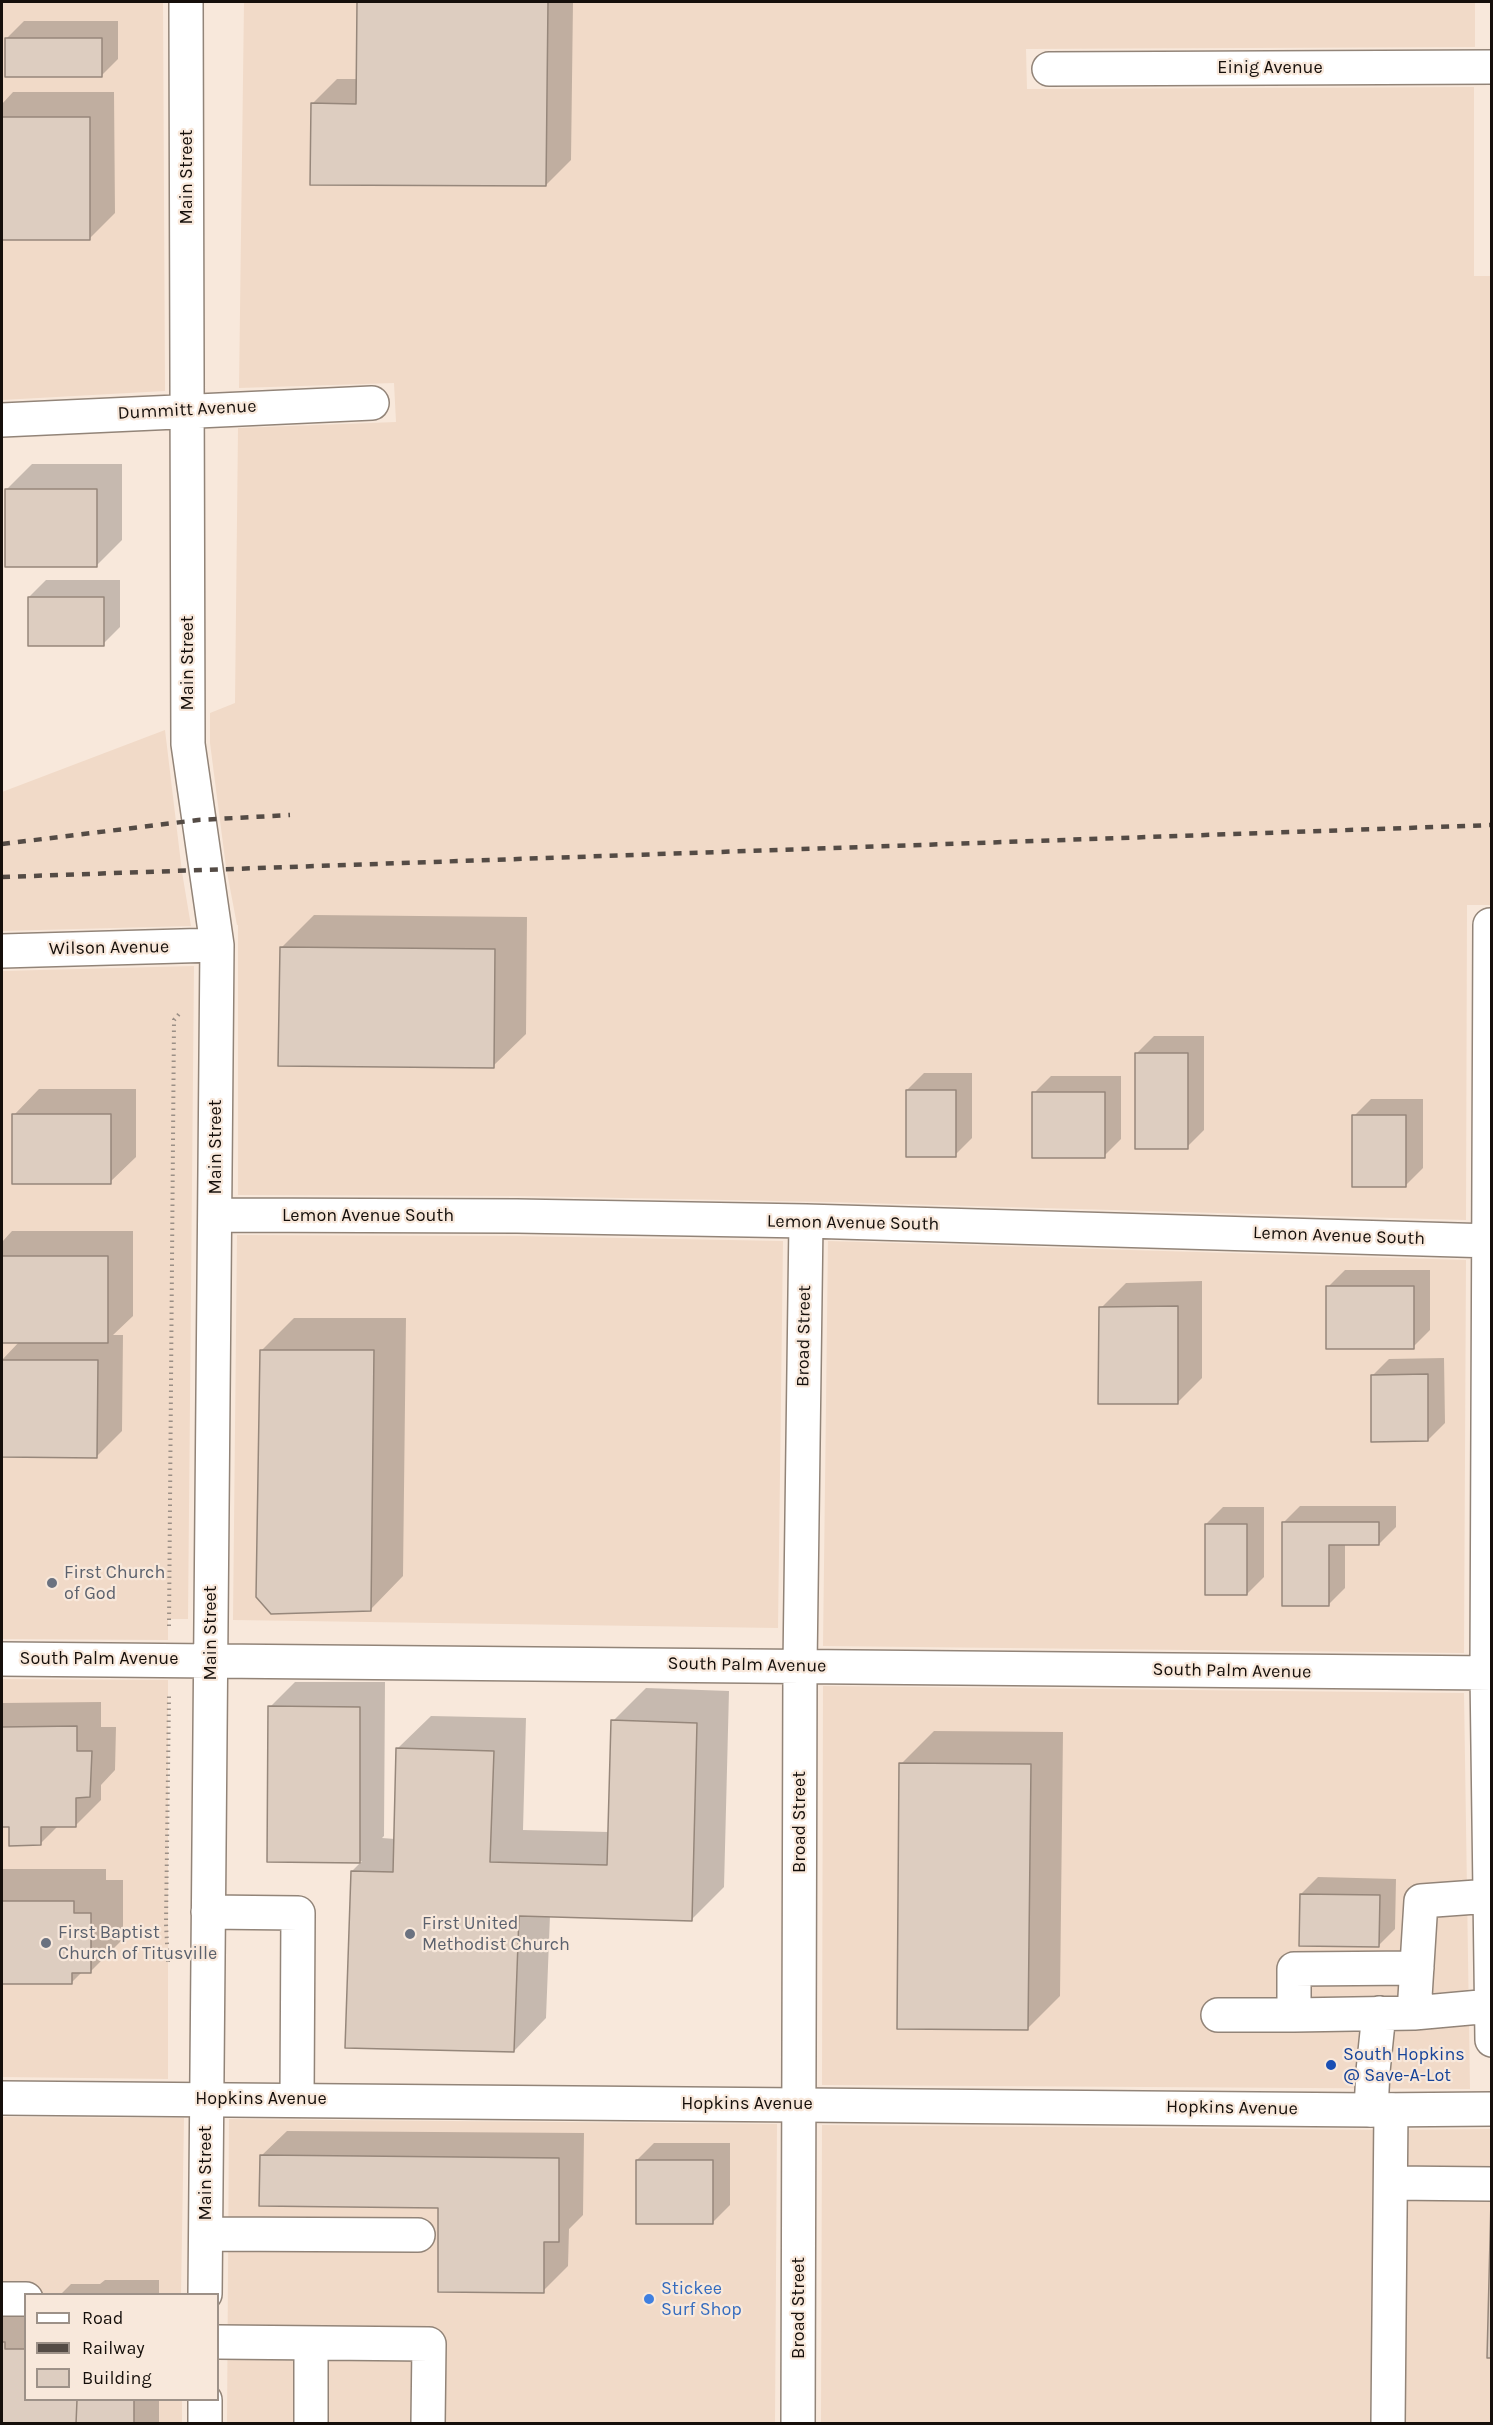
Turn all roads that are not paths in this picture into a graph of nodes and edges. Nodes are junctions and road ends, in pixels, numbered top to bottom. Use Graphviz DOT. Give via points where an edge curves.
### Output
graph roads {
  1 [pos="186,2"];
  2 [pos="1491,67"];
  3 [pos="1049,69"];
  4 [pos="372,403"];
  5 [pos="188,410"];
  6 [pos="2,420"];
  7 [pos="1490,925"];
  8 [pos="217,945"];
  9 [pos="2,951"];
  10 [pos="215,1215"];
  11 [pos="806,1221"];
  12 [pos="1490,1241"];
  13 [pos="2,1659"];
  14 [pos="211,1660"];
  15 [pos="800,1666"];
  16 [pos="1489,1673"];
  17 [pos="1490,1896"];
  18 [pos="208,1912"];
  19 [pos="1417,1968"];
  20 [pos="1491,2006"];
  21 [pos="1379,2013"];
  22 [pos="1414,2013"];
  23 [pos="1218,2016"];
  24 [pos="1294,2016"];
  25 [pos="1491,2040"];
  26 [pos="2,2098"];
  27 [pos="206,2098"];
  28 [pos="297,2099"];
  29 [pos="800,2104"];
  30 [pos="1491,2109"];
  31 [pos="1381,2110"];
  32 [pos="1391,2183"];
  33 [pos="1491,2184"];
  34 [pos="206,2234"];
  35 [pos="418,2235"];
  36 [pos="205,2293"];
  37 [pos="2,2299"];
  38 [pos="24,2299"];
  39 [pos="219,2342"];
  40 [pos="311,2343"];
  41 [pos="205,2401"];
  42 [pos="205,2424"];
  43 [pos="311,2424"];
  44 [pos="428,2424"];
  45 [pos="798,2424"];
  46 [pos="1388,2424"];
  1 -- 5 [label="street, Main Street"];
  2 -- 3 [label="street, Einig Avenue"];
  4 -- 5 [label="street, Dummitt Avenue"];
  5 -- 6 [label="street, Dummitt Avenue"];
  5 -- 8 [label="street, Main Street" via="188,744"];
  7 -- 12 [label="street"];
  8 -- 9 [label="street, Wilson Avenue"];
  8 -- 10 [label="street, Main Street"];
  10 -- 11 [label="street, Lemon Avenue South"];
  10 -- 14 [label="street, Main Street"];
  11 -- 12 [label="street, Lemon Avenue South"];
  11 -- 15 [label="street, Broad Street"];
  12 -- 16 [label="street"];
  13 -- 14 [label="street, South Palm Avenue"];
  14 -- 15 [label="street, South Palm Avenue"];
  14 -- 18 [label="street, Main Street"];
  15 -- 16 [label="street, South Palm Avenue"];
  15 -- 29 [label="street, Broad Street"];
  16 -- 17 [label="street"];
  17 -- 19 [label="street" via="1421,1901"];
  17 -- 20 [label="street"];
  18 -- 27 [label="street, Main Street"];
  18 -- 28 [label="street" via="298,1913"];
  19 -- 22 [label="street"];
  19 -- 24 [label="street" via="1294,1969"];
  20 -- 22 [label="street"];
  20 -- 25 [label="street"];
  21 -- 22 [label="street"];
  21 -- 24 [label="street"];
  21 -- 31 [label="street" via="1373,2071"];
  23 -- 24 [label="street"];
  26 -- 27 [label="street, Hopkins Avenue"];
  27 -- 28 [label="street, Hopkins Avenue"];
  27 -- 34 [label="street, Main Street"];
  28 -- 29 [label="street, Hopkins Avenue"];
  29 -- 31 [label="street, Hopkins Avenue"];
  29 -- 45 [label="street, Broad Street"];
  30 -- 31 [label="street, Hopkins Avenue"];
  31 -- 32 [label="street"];
  32 -- 33 [label="street"];
  32 -- 46 [label="street"];
  34 -- 35 [label="street"];
  34 -- 36 [label="street, Main Street"];
  37 -- 38 [label="street"];
  39 -- 40 [label="street"];
  40 -- 43 [label="street"];
  40 -- 44 [label="street" via="429,2344"];
  41 -- 42 [label="street"];
}
